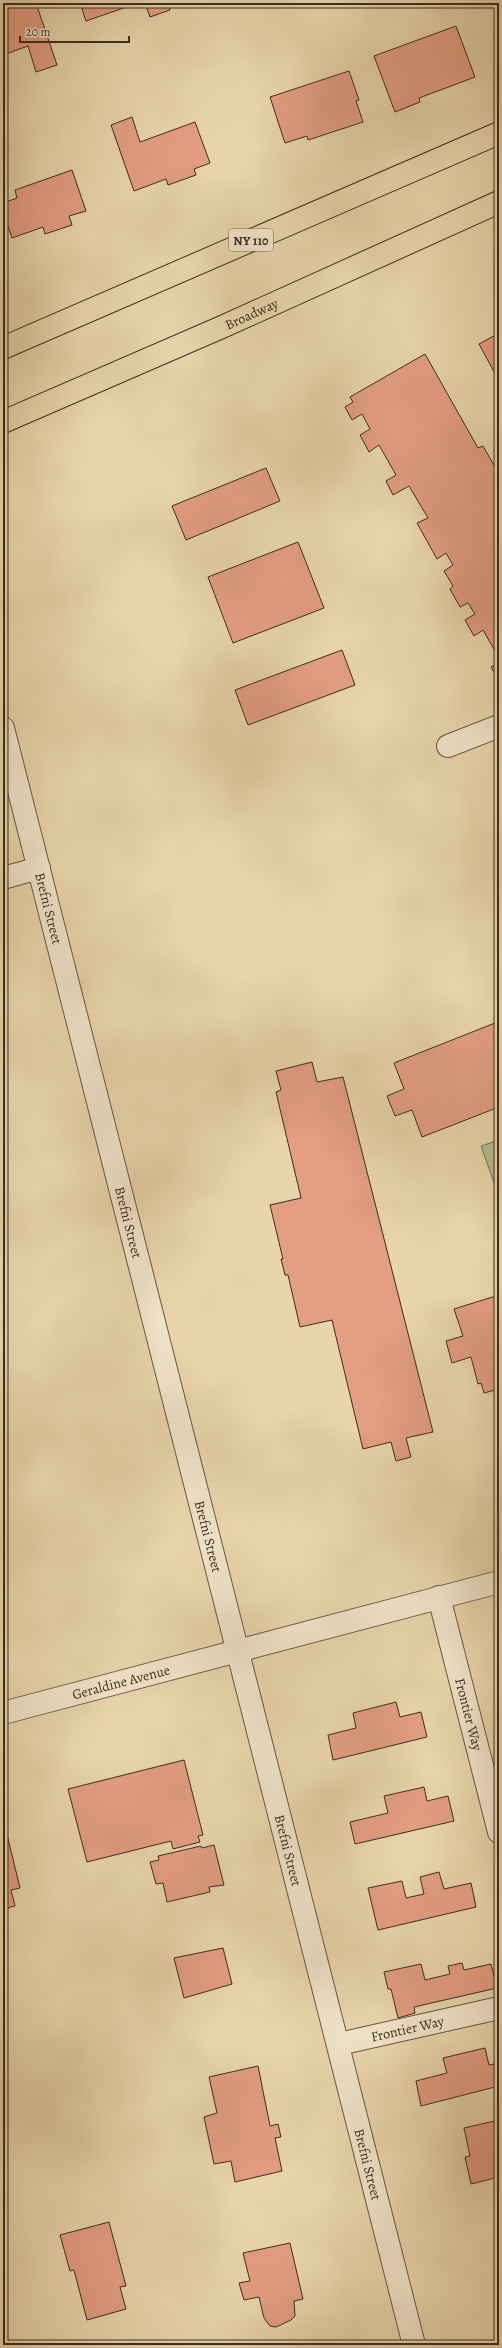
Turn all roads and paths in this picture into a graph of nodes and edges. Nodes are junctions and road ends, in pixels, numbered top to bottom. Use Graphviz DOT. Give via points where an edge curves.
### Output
graph roads {
  1 [pos="499,133"];
  2 [pos="499,202"];
  3 [pos="3,348"];
  4 [pos="3,422"];
  5 [pos="499,726"];
  6 [pos="3,728"];
  7 [pos="448,746"];
  8 [pos="39,868"];
  9 [pos="3,878"];
  10 [pos="499,1582"];
  11 [pos="439,1598"];
  12 [pos="238,1651"];
  13 [pos="3,1713"];
  14 [pos="499,1832"];
  15 [pos="499,2008"];
  16 [pos="339,2044"];
  17 [pos="414,2345"];
  1 -- 3 [label="main road, NY 110"];
  2 -- 4 [label="main road, Broadway"];
  5 -- 7 [label="street"];
  6 -- 8 [label="street, Brefni Street"];
  8 -- 9 [label="street"];
  8 -- 12 [label="street, Brefni Street"];
  10 -- 11 [label="street"];
  11 -- 12 [label="street"];
  11 -- 14 [label="street, Frontier Way"];
  12 -- 13 [label="street, Geraldine Avenue"];
  12 -- 16 [label="street, Brefni Street"];
  15 -- 16 [label="street, Frontier Way"];
  16 -- 17 [label="street, Brefni Street"];
}
